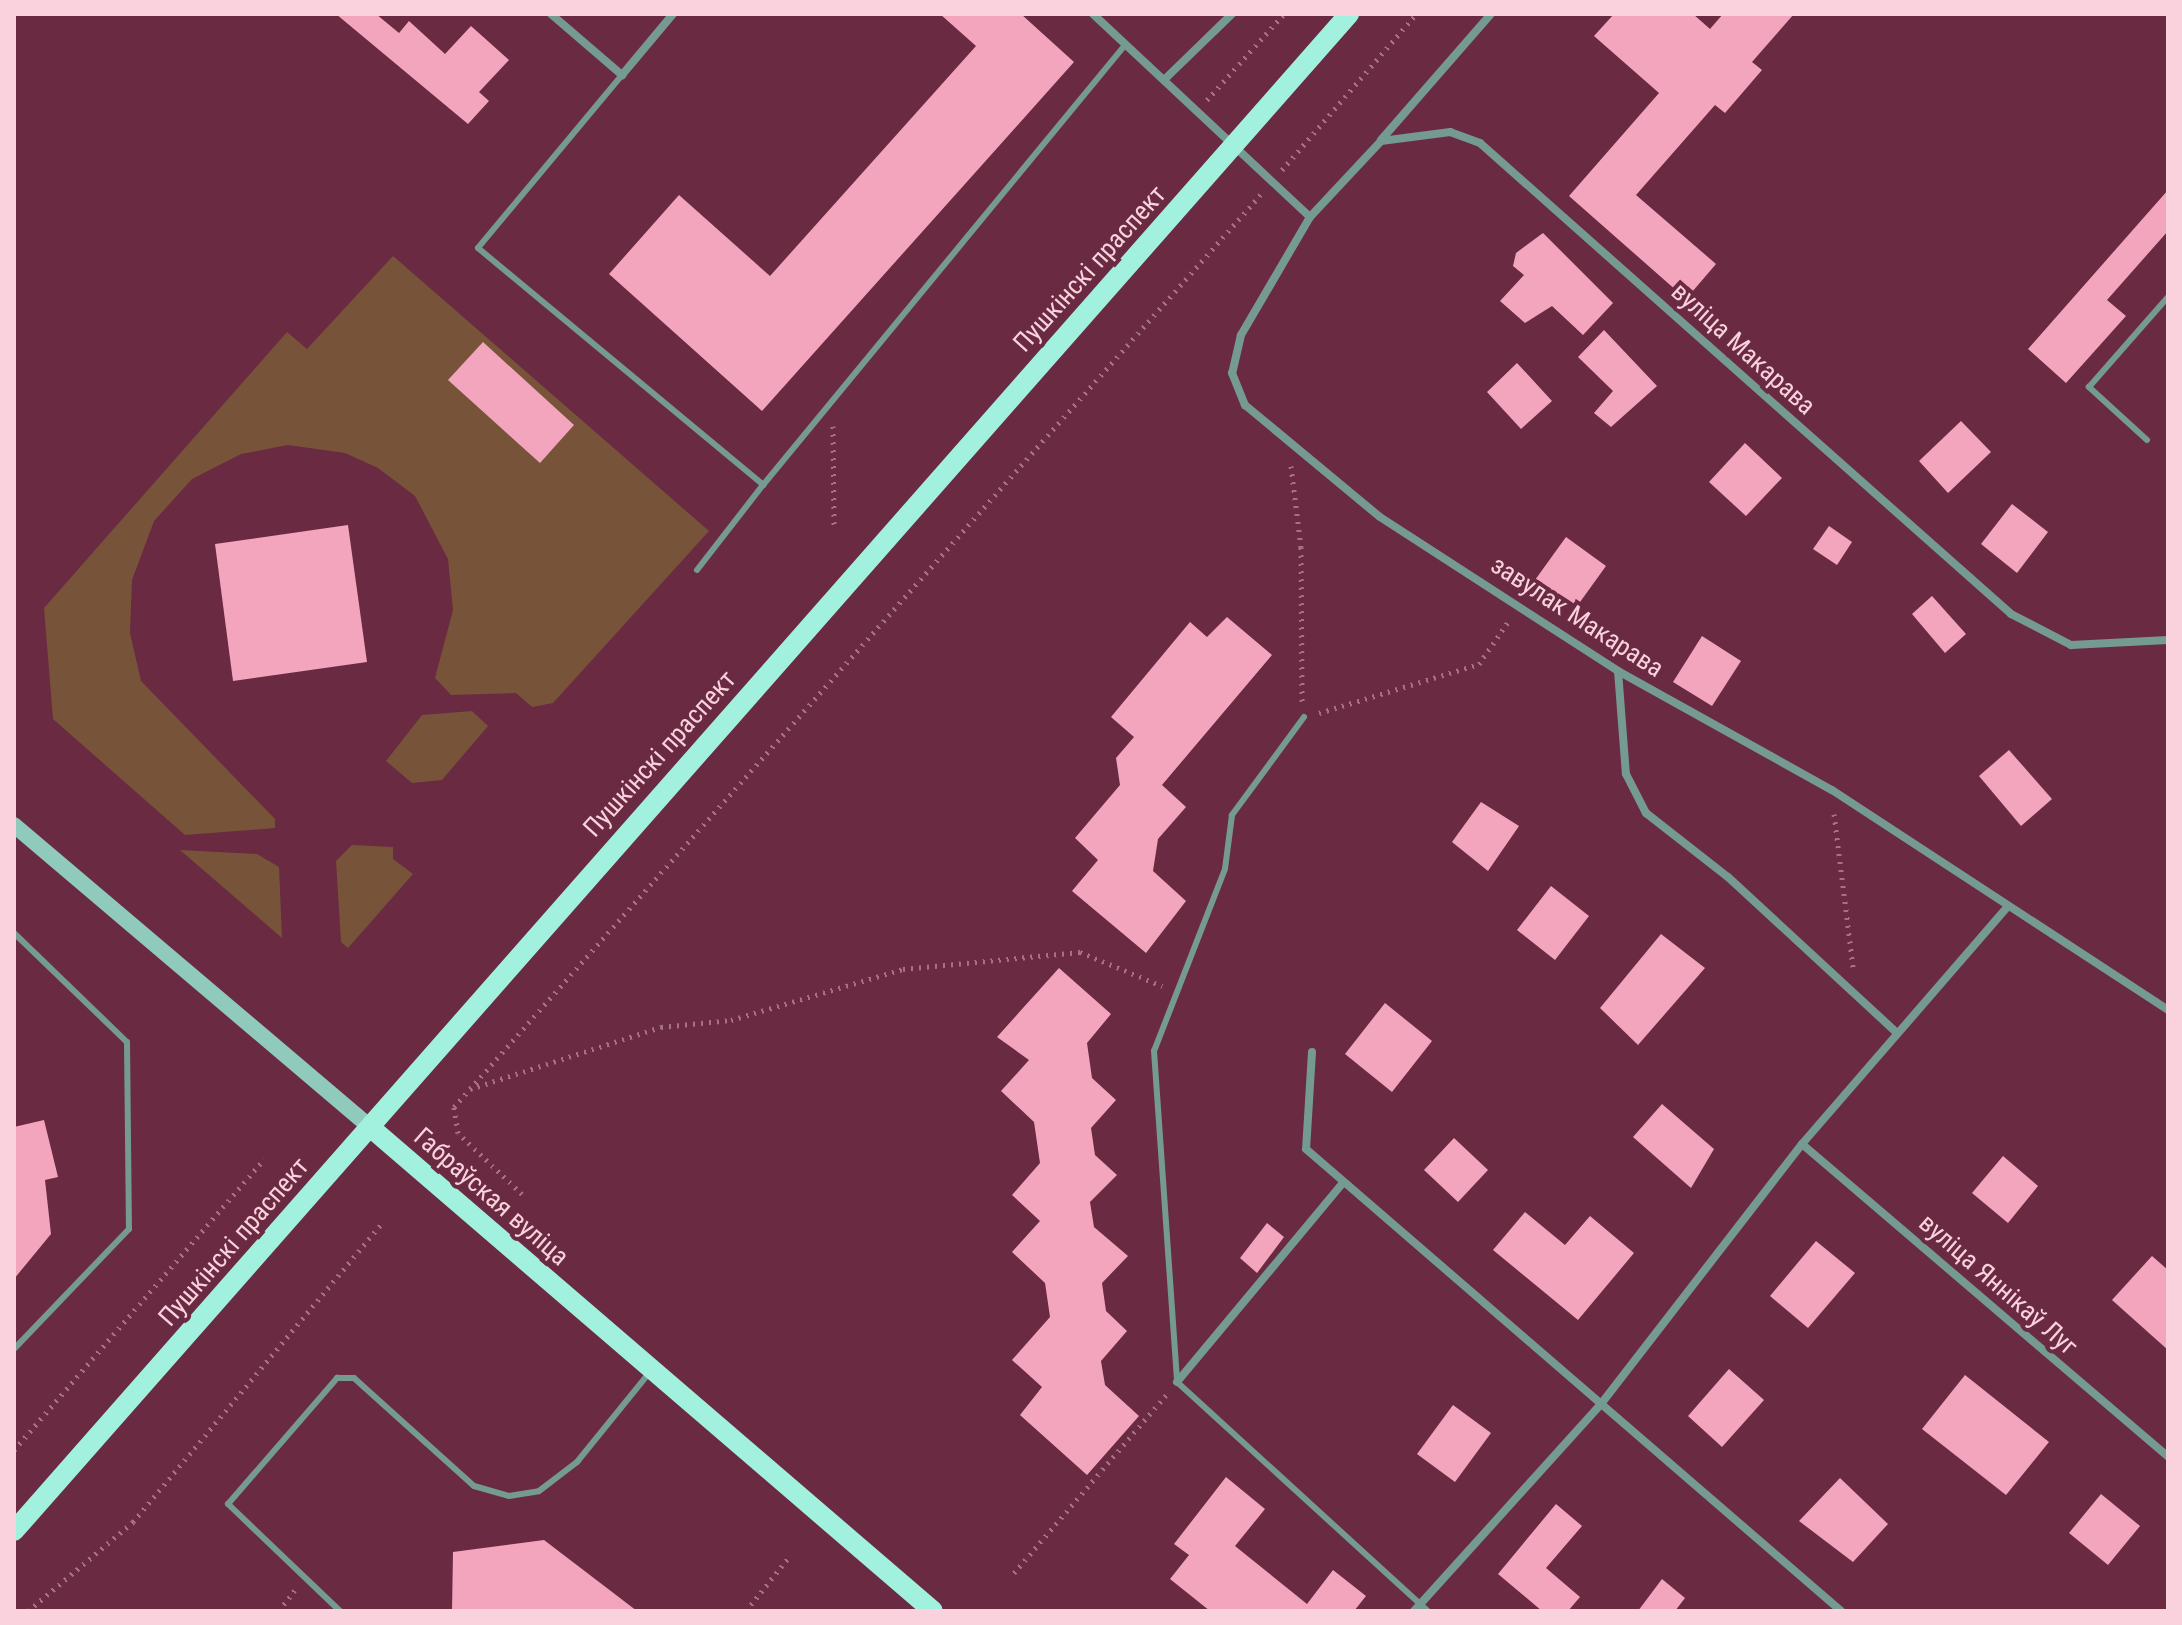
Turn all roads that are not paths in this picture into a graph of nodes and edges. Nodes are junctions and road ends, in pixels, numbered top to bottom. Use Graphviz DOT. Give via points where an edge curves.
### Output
graph roads {
  1 [pos="551,14"];
  2 [pos="673,14"];
  3 [pos="1093,14"];
  4 [pos="1232,14"];
  5 [pos="1349,14"];
  6 [pos="1491,14"];
  7 [pos="1125,45"];
  8 [pos="622,75"];
  9 [pos="1166,78"];
  10 [pos="1381,141"];
  11 [pos="1237,142"];
  12 [pos="1310,217"];
  13 [pos="2168,297"];
  14 [pos="2147,440"];
  15 [pos="763,485"];
  16 [pos="697,570"];
  17 [pos="2168,640"];
  18 [pos="1618,671"];
  19 [pos="1304,717"];
  20 [pos="14,825"];
  21 [pos="2007,907"];
  22 [pos="14,933"];
  23 [pos="2168,1010"];
  24 [pos="1895,1031"];
  25 [pos="1312,1052"];
  26 [pos="370,1127"];
  27 [pos="1802,1144"];
  28 [pos="1343,1183"];
  29 [pos="14,1349"];
  30 [pos="651,1371"];
  31 [pos="1177,1382"];
  32 [pos="1601,1404"];
  33 [pos="2168,1457"];
  34 [pos="17,1521"];
  35 [pos="1421,1609"];
  36 [pos="340,1611"];
  37 [pos="933,1611"];
  38 [pos="1841,1611"];
  1 -- 8 [label="street"];
  2 -- 8 [label="street"];
  3 -- 7 [label="street"];
  4 -- 9 [label="street"];
  5 -- 11 [label="main road, Пушкінскі праспект"];
  6 -- 10 [label="street"];
  7 -- 9 [label="street"];
  7 -- 15 [label="lane"];
  8 -- 15 [label="lane" via="478,248"];
  9 -- 11 [label="street"];
  10 -- 12 [label="street"];
  10 -- 17 [label="street, вуліца Макарава" via="1450,132 1480,143 2011,614 2071,645"];
  11 -- 12 [label="street"];
  11 -- 26 [label="main road, Пушкінскі праспект"];
  12 -- 18 [label="street, завулак Макарава" via="1241,335 1232,373 1245,405 1380,517"];
  13 -- 14 [label="lane" via="2089,387"];
  15 -- 16 [label="lane"];
  18 -- 21 [label="street, завулак Макарава" via="1832,790"];
  18 -- 24 [label="street" via="1626,774 1646,813"];
  19 -- 31 [label="lane" via="1232,815 1225,869 1154,1051"];
  20 -- 26 [label="main road, Габраўская вуліца"];
  21 -- 23 [label="street, завулак Макарава"];
  21 -- 24 [label="street"];
  22 -- 29 [label="lane" via="127,1042 129,1229"];
  24 -- 27 [label="street"];
  25 -- 28 [label="street" via="1306,1149"];
  26 -- 30 [label="main road, Габраўская вуліца"];
  26 -- 34 [label="main road, Пушкінскі праспект"];
  27 -- 32 [label="street"];
  27 -- 33 [label="street, вуліца Яннікаў Луг"];
  28 -- 31 [label="street"];
  28 -- 32 [label="street"];
  30 -- 36 [label="lane" via="577,1462 539,1491 509,1496 474,1486 354,1378 337,1378 228,1504"];
  30 -- 37 [label="main road, Габраўская вуліца"];
  31 -- 35 [label="lane"];
  32 -- 35 [label="street"];
  32 -- 38 [label="street"];
}
